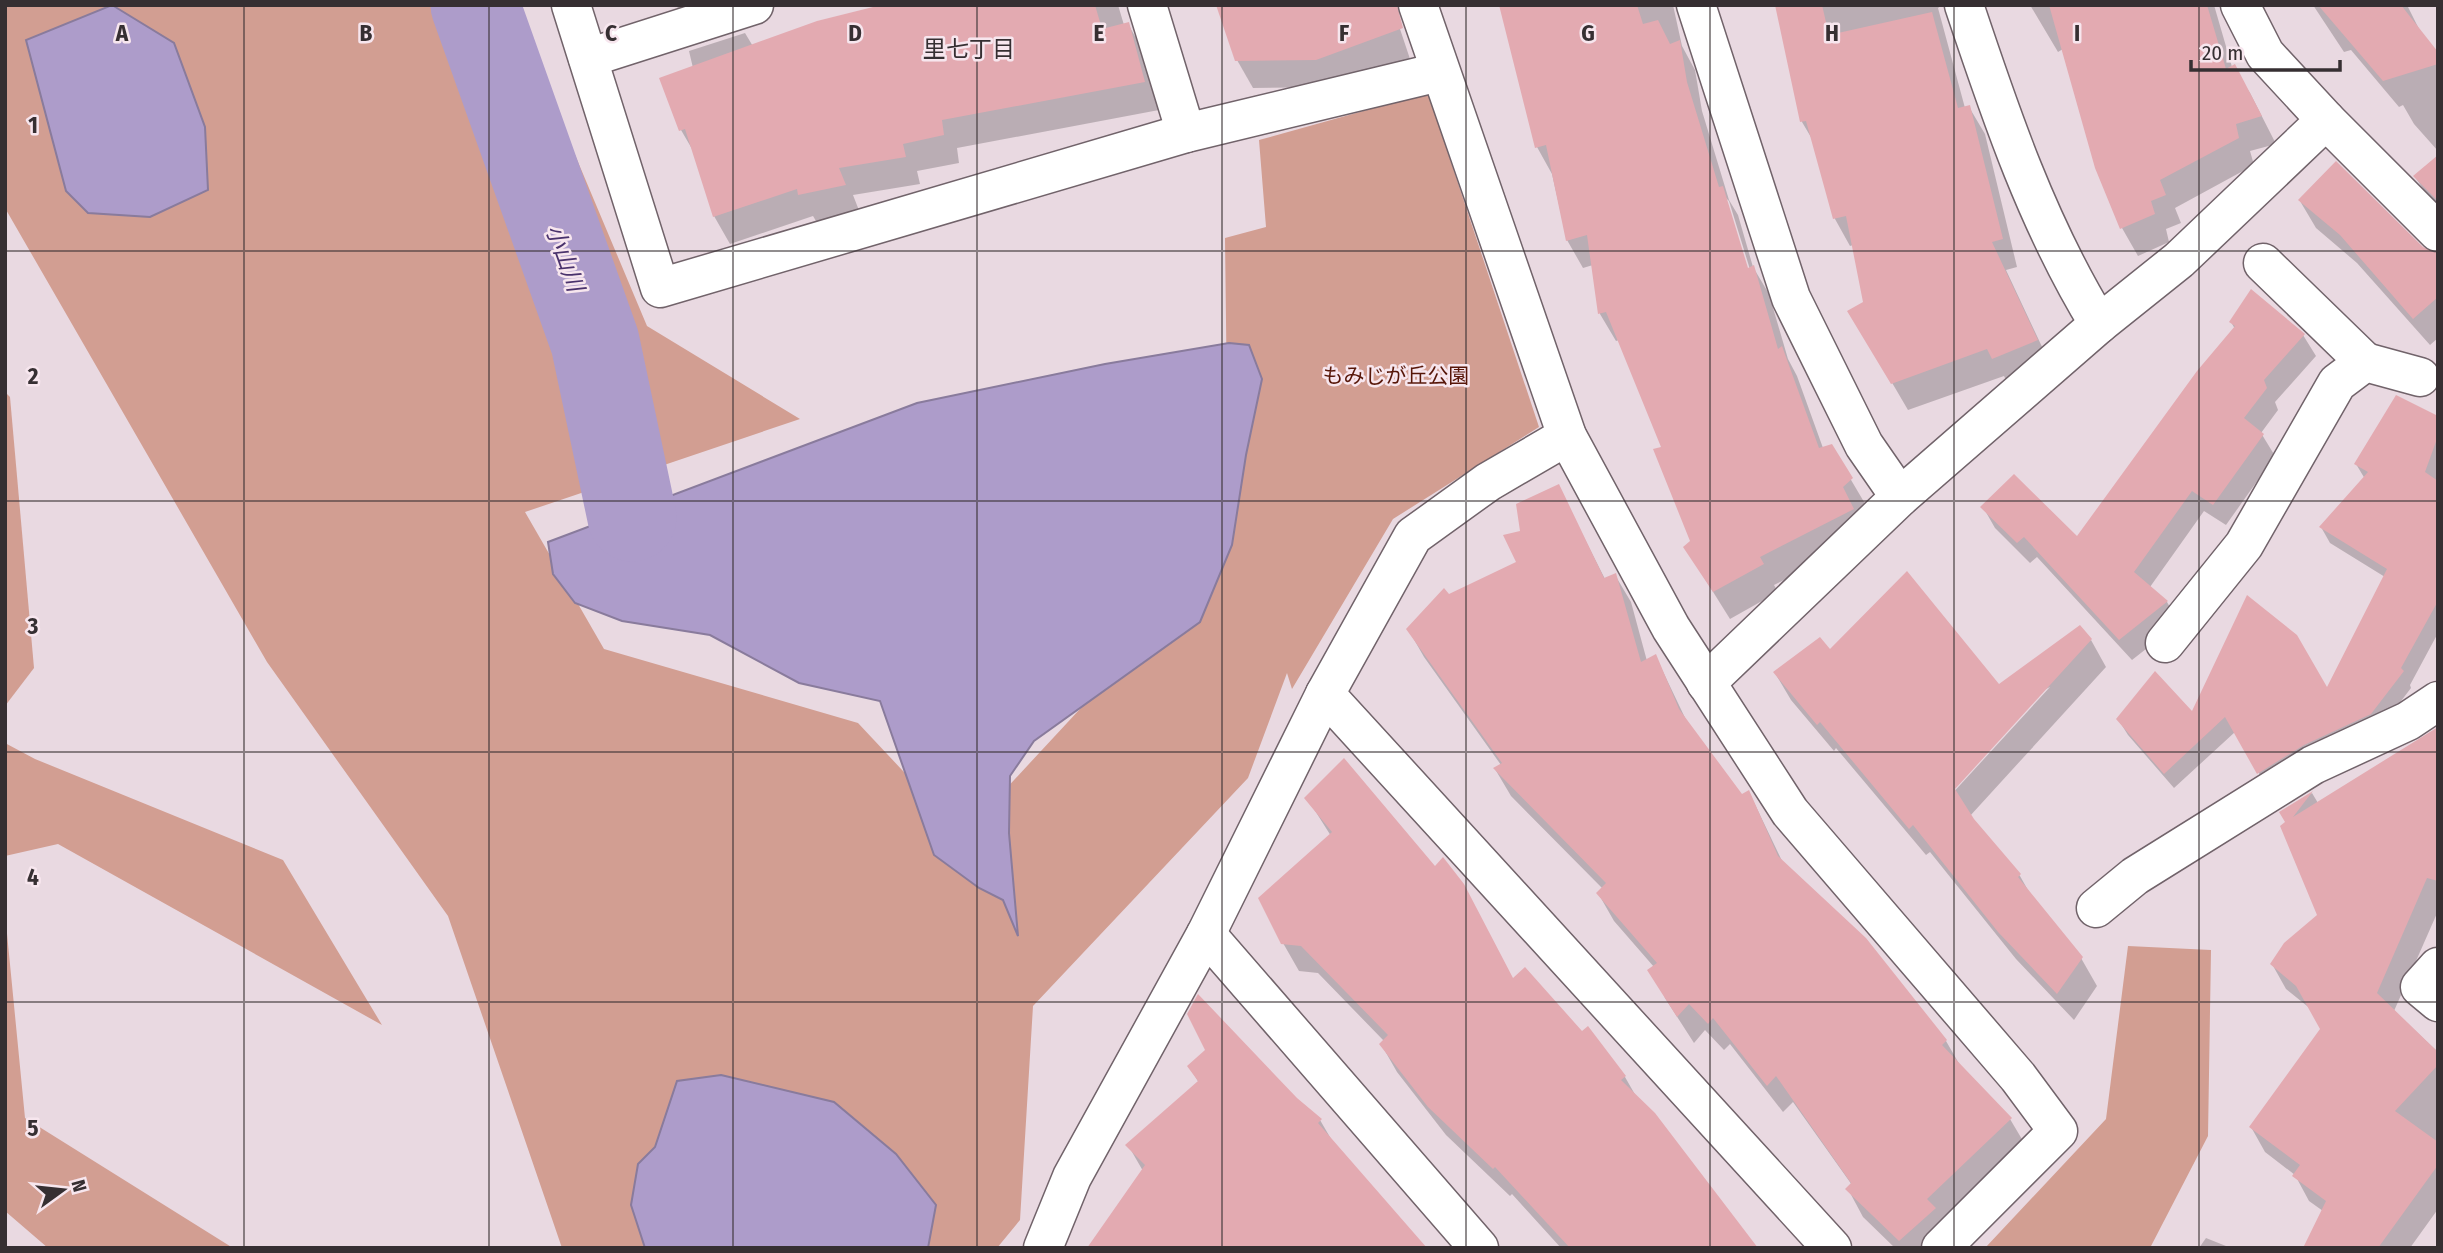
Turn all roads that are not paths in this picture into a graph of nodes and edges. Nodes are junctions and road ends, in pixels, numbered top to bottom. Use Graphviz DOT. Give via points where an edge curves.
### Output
graph roads {
  1 [pos="571,5"];
  2 [pos="754,5"];
  3 [pos="1147,5"];
  4 [pos="1418,5"];
  5 [pos="1696,5"];
  6 [pos="1964,5"];
  7 [pos="2240,5"];
  8 [pos="588,58"];
  9 [pos="1439,72"];
  10 [pos="2326,120"];
  11 [pos="1186,133"];
  12 [pos="2438,232"];
  13 [pos="2263,263"];
  14 [pos="2099,324"];
  15 [pos="2365,362"];
  16 [pos="2432,372"];
  17 [pos="1567,436"];
  18 [pos="1900,498"];
  19 [pos="2165,643"];
  20 [pos="1706,683"];
  21 [pos="1325,694"];
  22 [pos="2438,701"];
  23 [pos="2096,908"];
  24 [pos="1206,934"];
  25 [pos="2438,967"];
  26 [pos="2438,1002"];
  27 [pos="1043,1248"];
  28 [pos="1479,1248"];
  29 [pos="1832,1248"];
  30 [pos="1941,1248"];
  1 -- 8 [label="street"];
  2 -- 8 [label="street"];
  3 -- 11 [label="street"];
  4 -- 9 [label="street"];
  5 -- 18 [label="street" via="1791,298 1864,445"];
  6 -- 14 [label="street" via="2021,171 2064,268"];
  7 -- 10 [label="street" via="2265,54"];
  8 -- 11 [label="street" via="660,288"];
  9 -- 11 [label="street"];
  9 -- 17 [label="street"];
  10 -- 12 [label="street"];
  10 -- 14 [label="street" via="2179,260"];
  13 -- 15 [label="street"];
  14 -- 18 [label="street"];
  15 -- 16 [label="street"];
  15 -- 19 [label="street" via="2337,383 2244,545"];
  17 -- 20 [label="street" via="1671,628"];
  17 -- 21 [label="street" via="1488,482 1413,536"];
  18 -- 20 [label="street"];
  20 -- 30 [label="street" via="1790,812 2018,1077 2058,1131"];
  21 -- 24 [label="street"];
  21 -- 29 [label="street"];
  22 -- 23 [label="street" via="2408,721 2313,765 2135,876"];
  24 -- 27 [label="street" via="1072,1177"];
  24 -- 28 [label="street"];
  25 -- 26 [label="street" via="2420,987"];
}
